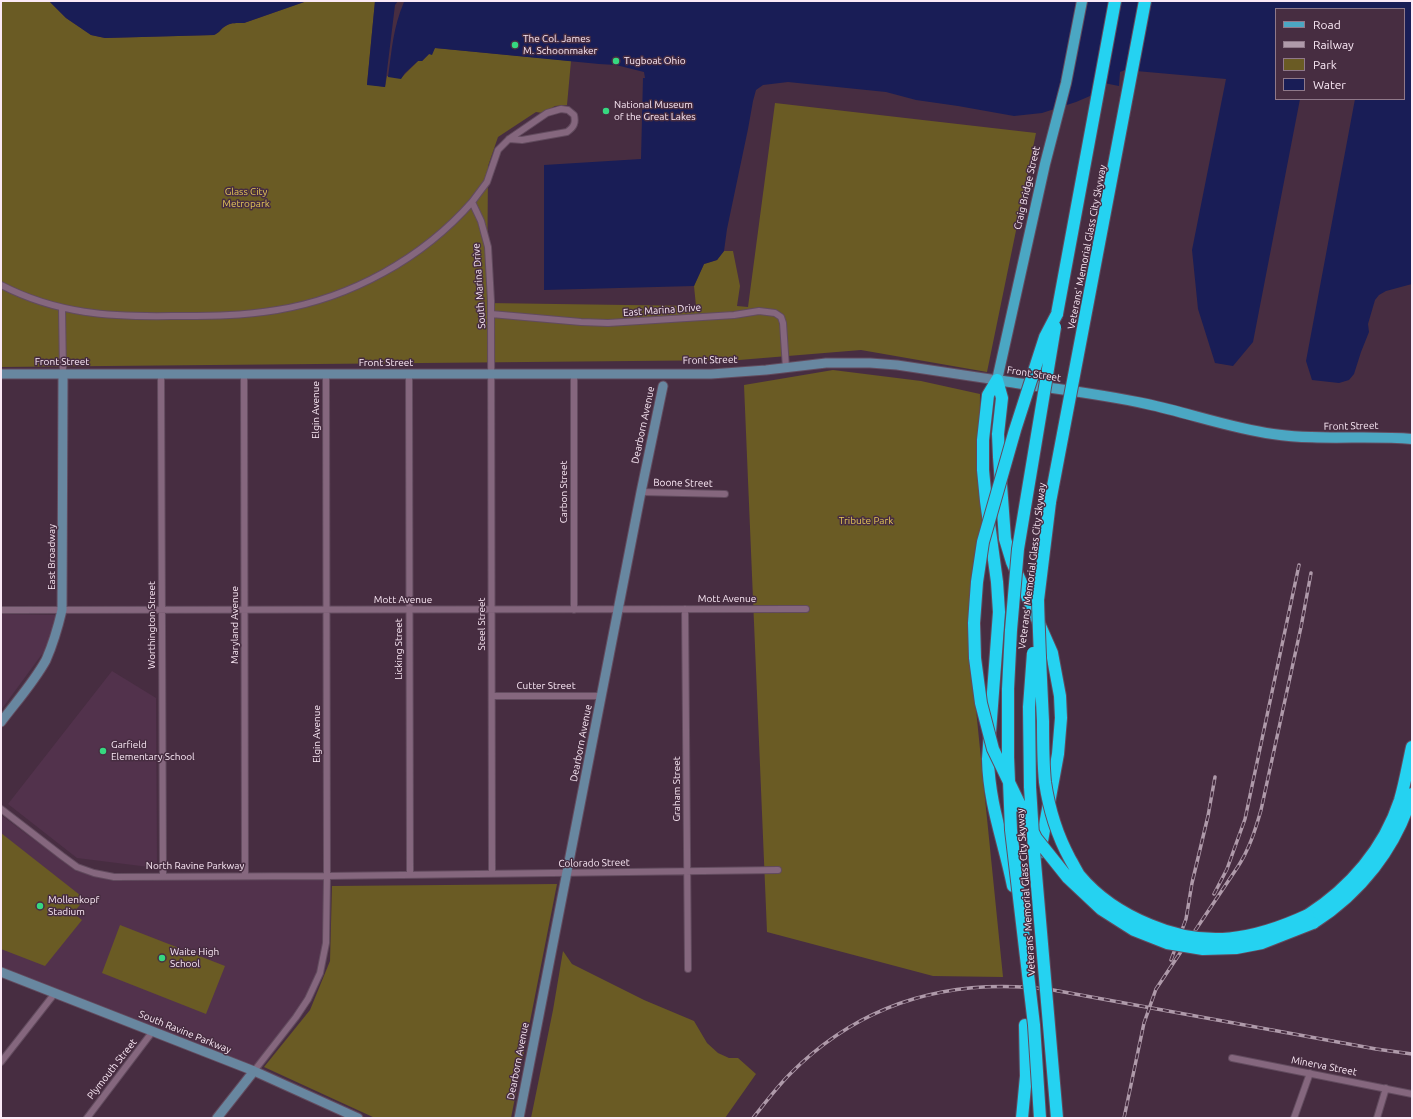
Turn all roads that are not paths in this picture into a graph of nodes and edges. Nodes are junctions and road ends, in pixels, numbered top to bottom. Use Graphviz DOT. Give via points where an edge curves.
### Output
graph roads {
  1 [pos="1082,1"];
  2 [pos="1115,1"];
  3 [pos="1145,1"];
  4 [pos="509,139"];
  5 [pos="472,202"];
  6 [pos="1,285"];
  7 [pos="62,308"];
  8 [pos="491,314"];
  9 [pos="1057,314"];
  10 [pos="786,368"];
  11 [pos="665,373"];
  12 [pos="1,374"];
  13 [pos="63,374"];
  14 [pos="161,374"];
  15 [pos="244,374"];
  16 [pos="409,374"];
  17 [pos="574,374"];
  18 [pos="326,375"];
  19 [pos="492,375"];
  20 [pos="997,380"];
  21 [pos="663,386"];
  22 [pos="1412,439"];
  23 [pos="641,492"];
  24 [pos="725,494"];
  25 [pos="1038,600"];
  26 [pos="685,609"];
  27 [pos="806,609"];
  28 [pos="1,610"];
  29 [pos="62,610"];
  30 [pos="162,610"];
  31 [pos="245,610"];
  32 [pos="327,610"];
  33 [pos="409,610"];
  34 [pos="492,610"];
  35 [pos="574,610"];
  36 [pos="618,610"];
  37 [pos="492,696"];
  38 [pos="601,696"];
  39 [pos="1,722"];
  40 [pos="1412,747"];
  41 [pos="1412,794"];
  42 [pos="1,809"];
  43 [pos="778,870"];
  44 [pos="687,872"];
  45 [pos="492,874"];
  46 [pos="567,874"];
  47 [pos="410,875"];
  48 [pos="163,876"];
  49 [pos="245,876"];
  50 [pos="327,876"];
  51 [pos="1310,919"];
  52 [pos="688,969"];
  53 [pos="1,972"];
  54 [pos="55,993"];
  55 [pos="154,1032"];
  56 [pos="1232,1058"];
  57 [pos="1,1062"];
  58 [pos="254,1071"];
  59 [pos="1310,1073"];
  60 [pos="1386,1088"];
  61 [pos="1412,1094"];
  62 [pos="352,1117"];
  63 [pos="87,1118"];
  64 [pos="217,1118"];
  65 [pos="519,1118"];
  66 [pos="1022,1118"];
  67 [pos="1040,1118"];
  68 [pos="1056,1118"];
  69 [pos="1062,1118"];
  70 [pos="1294,1118"];
  71 [pos="1377,1118"];
  1 -- 20 [label="main road, Craig Bridge Street" via="1066,83 1045,164"];
  2 -- 9 [label="highway, Veterans' Memorial Glass City Skyway"];
  3 -- 25 [label="highway, Veterans' Memorial Glass City Skyway, bridge" via="1050,502"];
  4 -- 4 [label="street" via="522,140 566,132 575,122 574,115 568,110 561,109 547,113"];
  4 -- 5 [label="street" via="498,150 487,182"];
  5 -- 7 [label="street" via="420,250 388,271 322,299 278,310 224,315 136,316"];
  5 -- 8 [label="street, South Marina Drive" via="481,221 488,247"];
  6 -- 7 [label="street" via="41,303"];
  7 -- 13 [label="street"];
  8 -- 10 [label="street, East Marina Drive" via="608,323 775,313 784,323"];
  8 -- 19 [label="street, South Marina Drive"];
  9 -- 51 [label="highway, bridge" via="1045,337 1015,430 984,542 977,582 974,623 976,658 981,703 993,748 1036,838 1068,878 1101,909 1134,930 1166,943 1203,949 1236,948 1262,943"];
  9 -- 67 [label="highway, Veterans' Memorial Glass City Skyway, bridge" via="1018,550 1008,689 1011,830 1034,1025"];
  10 -- 11 [label="street, Front Street" via="711,374"];
  10 -- 20 [label="street, Front Street" via="826,363 870,363"];
  11 -- 17 [label="street, Front Street"];
  11 -- 21 [label="street, Dearborn Avenue"];
  12 -- 13 [label="street, Front Street"];
  13 -- 14 [label="street, Front Street"];
  13 -- 29 [label="street, East Broadway"];
  14 -- 15 [label="street, Front Street"];
  14 -- 30 [label="street, Worthington Street"];
  15 -- 18 [label="street, Front Street"];
  15 -- 31 [label="street, Maryland Avenue"];
  16 -- 18 [label="street, Front Street"];
  16 -- 19 [label="street, Front Street"];
  16 -- 33 [label="street, Licking Street"];
  17 -- 19 [label="street, Front Street"];
  17 -- 35 [label="street, Carbon Street"];
  18 -- 32 [label="street, Elgin Avenue"];
  19 -- 34 [label="street, Steel Street"];
  20 -- 22 [label="main road, Front Street" via="1135,401 1271,434 1323,438"];
  20 -- 66 [label="highway" via="988,395 983,440 986,501 999,612 988,773 995,815 1014,890 1026,1025 1026,1076"];
  20 -- 69 [label="highway" via="1002,398 998,434 1005,539 1012,562 1052,653 1060,696 1058,754 1033,896 1043,1008"];
  21 -- 23 [label="street, Dearborn Avenue"];
  23 -- 24 [label="street, Boone Street"];
  23 -- 36 [label="street, Dearborn Avenue"];
  25 -- 51 [label="highway, bridge" via="1045,781 1053,820 1062,845 1079,874 1101,897 1132,917 1166,932 1204,939 1228,939 1256,935"];
  25 -- 68 [label="highway, Veterans' Memorial Glass City Skyway, bridge" via="1029,706 1030,787"];
  26 -- 27 [label="street, Mott Avenue"];
  26 -- 36 [label="street, Mott Avenue"];
  26 -- 44 [label="street, Graham Street"];
  28 -- 29 [label="street, Mott Avenue"];
  29 -- 30 [label="street, Mott Avenue"];
  29 -- 39 [label="street, East Broadway" via="45,660"];
  30 -- 31 [label="street, Mott Avenue"];
  30 -- 48 [label="street, Worthington Street"];
  31 -- 32 [label="street, Mott Avenue"];
  31 -- 49 [label="street, Maryland Avenue"];
  32 -- 33 [label="street, Mott Avenue"];
  32 -- 50 [label="street, Elgin Avenue"];
  33 -- 34 [label="street, Mott Avenue"];
  33 -- 47 [label="street, Licking Street"];
  34 -- 35 [label="street, Mott Avenue"];
  34 -- 37 [label="street, Steel Street"];
  35 -- 36 [label="street, Mott Avenue"];
  36 -- 38 [label="street, Dearborn Avenue"];
  37 -- 38 [label="street, Cutter Street"];
  37 -- 45 [label="street, Steel Street"];
  38 -- 46 [label="street, Dearborn Avenue"];
  40 -- 51 [label="highway" via="1399,802 1377,848 1360,870"];
  41 -- 51 [label="highway" via="1400,827 1379,862 1352,893 1329,912"];
  42 -- 48 [label="street, North Ravine Parkway" via="78,867 114,876"];
  43 -- 44 [label="street, Colorado Street"];
  44 -- 46 [label="street, Colorado Street"];
  44 -- 52 [label="street, Graham Street"];
  45 -- 46 [label="street, Colorado Street"];
  45 -- 47 [label="street, Colorado Street"];
  46 -- 65 [label="street, Dearborn Avenue"];
  47 -- 50 [label="street, North Ravine Parkway"];
  48 -- 49 [label="street, North Ravine Parkway"];
  49 -- 50 [label="street, North Ravine Parkway"];
  50 -- 58 [label="street, Elgin Avenue" via="326,943 320,973 296,1017"];
  53 -- 54 [label="street, South Ravine Parkway"];
  54 -- 55 [label="street, South Ravine Parkway"];
  54 -- 57 [label="street"];
  55 -- 58 [label="street, South Ravine Parkway"];
  55 -- 63 [label="street, Plymouth Street"];
  56 -- 59 [label="street, Minerva Street"];
  58 -- 62 [label="street, South Ravine Parkway"];
  58 -- 64 [label="street"];
  59 -- 60 [label="street, Minerva Street"];
  59 -- 70 [label="street"];
  60 -- 61 [label="street, Minerva Street"];
  60 -- 71 [label="street"];
}
